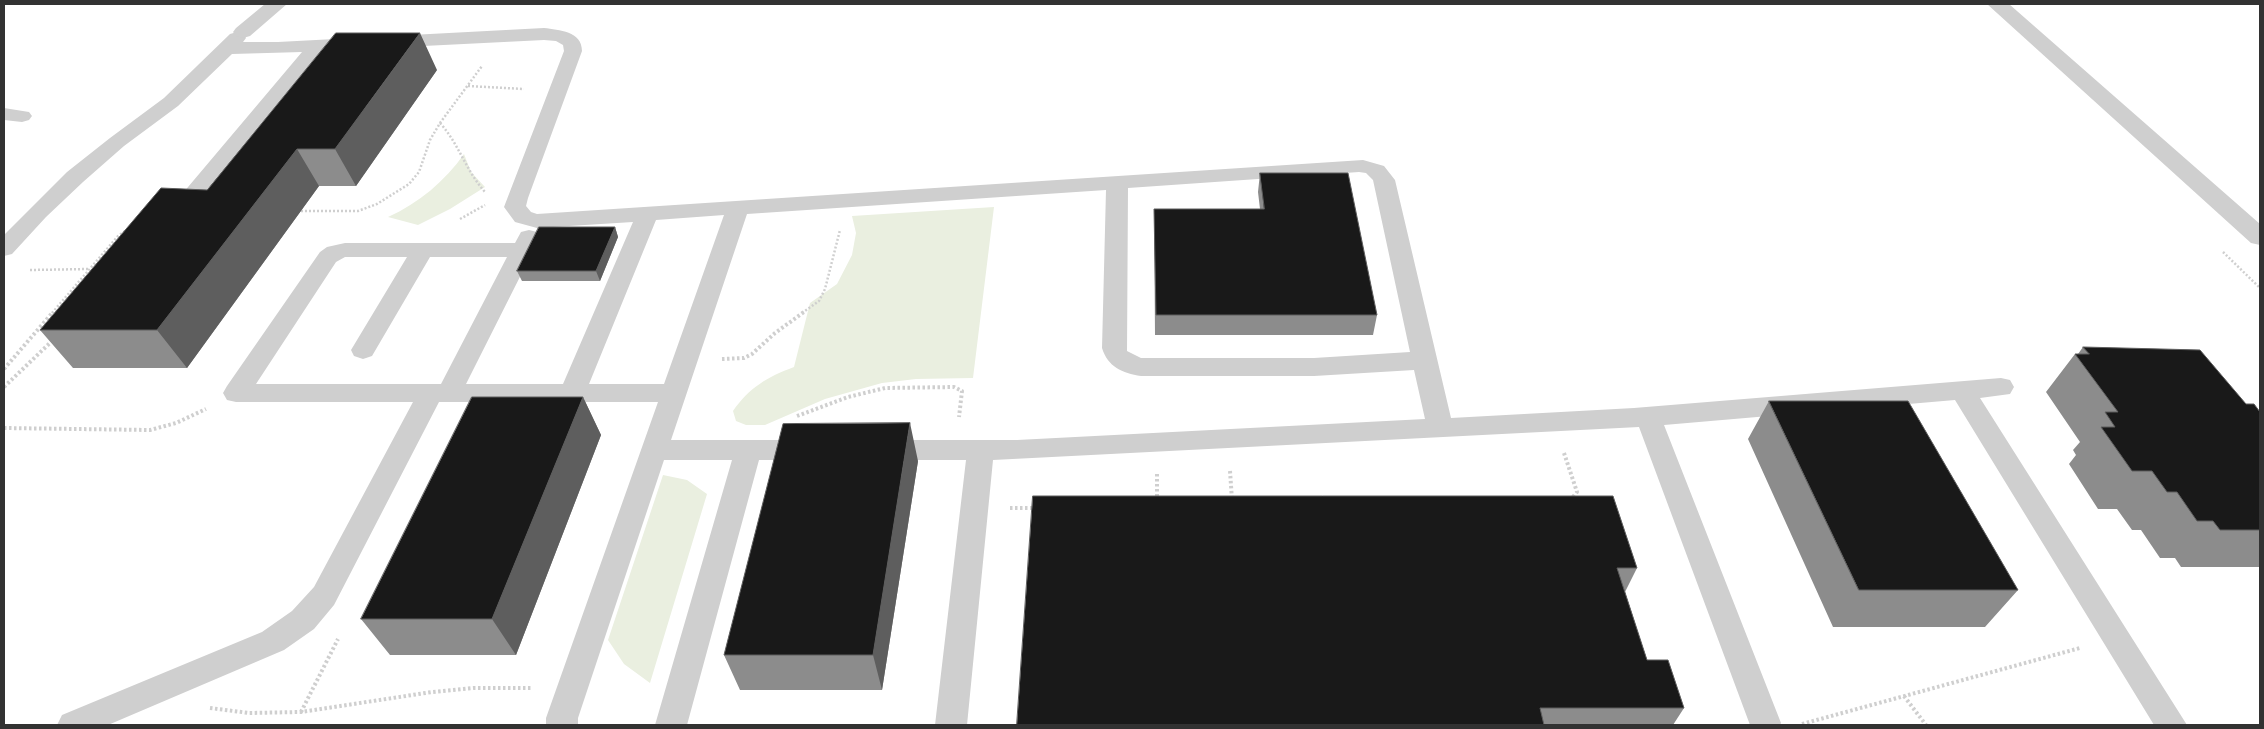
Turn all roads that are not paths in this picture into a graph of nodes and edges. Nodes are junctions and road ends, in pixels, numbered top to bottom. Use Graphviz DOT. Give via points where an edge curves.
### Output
graph roads {
  1 [pos="277,4"];
  2 [pos="1997,4"];
  3 [pos="243,32"];
  4 [pos="317,46"];
  5 [pos="226,48"];
  6 [pos="1117,182"];
  7 [pos="738,207"];
  8 [pos="180,211"];
  9 [pos="648,213"];
  10 [pos="528,217"];
  11 [pos="2260,237"];
  12 [pos="4,248"];
  13 [pos="422,250"];
  14 [pos="522,250"];
  15 [pos="363,350"];
  16 [pos="1425,360"];
  17 [pos="2001,387"];
  18 [pos="1962,390"];
  19 [pos="440,392"];
  20 [pos="572,392"];
  21 [pos="674,392"];
  22 [pos="1648,417"];
  23 [pos="1440,428"];
  24 [pos="655,450"];
  25 [pos="748,450"];
  26 [pos="968,450"];
  27 [pos="1765,723"];
  28 [pos="73,725"];
  29 [pos="562,725"];
  30 [pos="672,725"];
  31 [pos="950,725"];
  32 [pos="2171,725"];
  1 -- 3 [label="street"];
  2 -- 11 [label="street"];
  3 -- 5 [label="lane"];
  4 -- 5 [label="lane"];
  4 -- 8 [label="lane"];
  4 -- 10 [label="lane" via="554,34 571,42 573,51 515,206"];
  5 -- 12 [label="lane" via="171,102 75,177"];
  6 -- 7 [label="lane"];
  6 -- 16 [label="lane" via="1359,166 1376,170 1384,180"];
  6 -- 16 [label="lane" via="1114,348 1122,361 1141,367 1314,367"];
  7 -- 9 [label="lane"];
  7 -- 21 [label="lane"];
  9 -- 10 [label="lane"];
  9 -- 20 [label="lane"];
  10 -- 14 [label="lane"];
  13 -- 14 [label="lane"];
  13 -- 15 [label="lane"];
  13 -- 19 [label="lane" via="345,250 332,253 236,392"];
  14 -- 19 [label="lane"];
  16 -- 23 [label="lane"];
  17 -- 18 [label="lane"];
  18 -- 22 [label="lane"];
  18 -- 32 [label="lane"];
  19 -- 20 [label="lane"];
  19 -- 28 [label="lane" via="324,596 304,620 273,641"];
  20 -- 21 [label="lane"];
  21 -- 24 [label="lane"];
  22 -- 23 [label="lane"];
  22 -- 27 [label="lane"];
  23 -- 26 [label="lane"];
  24 -- 25 [label="lane"];
  24 -- 29 [label="lane"];
  25 -- 26 [label="lane"];
  25 -- 30 [label="lane"];
  26 -- 31 [label="lane" via="974,508"];
}
